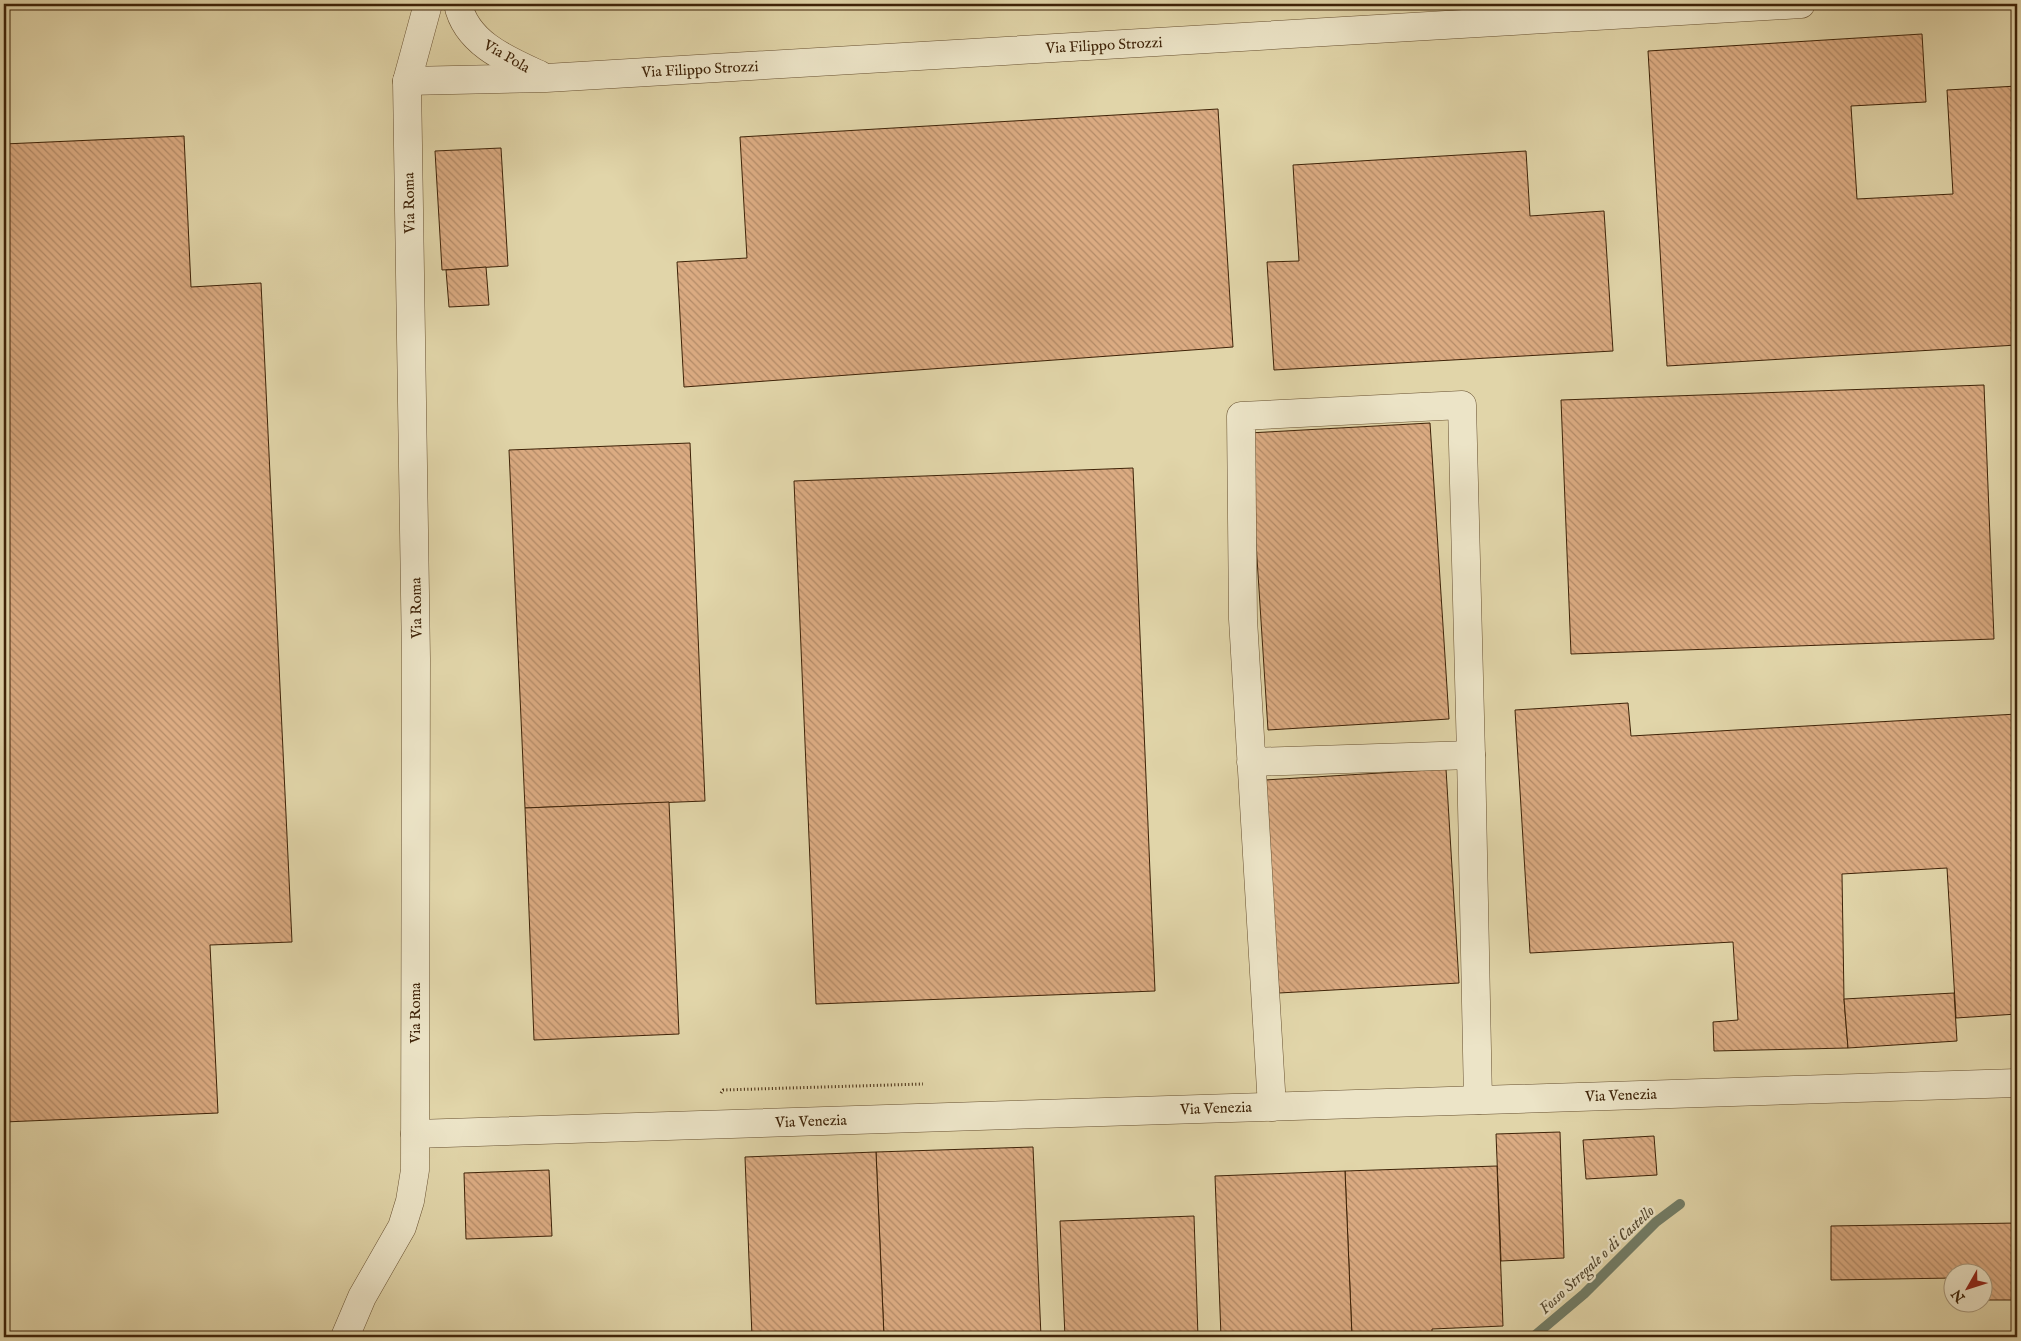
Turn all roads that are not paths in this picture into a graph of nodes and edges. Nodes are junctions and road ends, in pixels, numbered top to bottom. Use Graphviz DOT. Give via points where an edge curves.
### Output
graph roads {
  1 [pos="428,4"];
  2 [pos="458,4"];
  3 [pos="1801,4"];
  4 [pos="546,78"];
  5 [pos="408,81"];
  6 [pos="1471,755"];
  7 [pos="1251,762"];
  8 [pos="2017,1083"];
  9 [pos="1478,1100"];
  10 [pos="1272,1107"];
  11 [pos="415,1134"];
  12 [pos="345,1337"];
  1 -- 5 [label="street"];
  2 -- 4 [label="street, Via Pola" via="473,34 490,49"];
  3 -- 4 [label="street, Via Filippo Strozzi"];
  4 -- 5 [label="street, Via Filippo Strozzi"];
  5 -- 11 [label="street, Via Roma" via="416,648"];
  6 -- 7 [label="street"];
  6 -- 7 [label="street" via="1462,405 1240,416 1243,619"];
  6 -- 9 [label="street"];
  7 -- 10 [label="street"];
  8 -- 9 [label="street, Via Venezia"];
  9 -- 10 [label="street, Via Venezia"];
  10 -- 11 [label="street, Via Venezia"];
  11 -- 12 [label="street, Via Roma" via="415,1170 402,1227 362,1297"];
}
